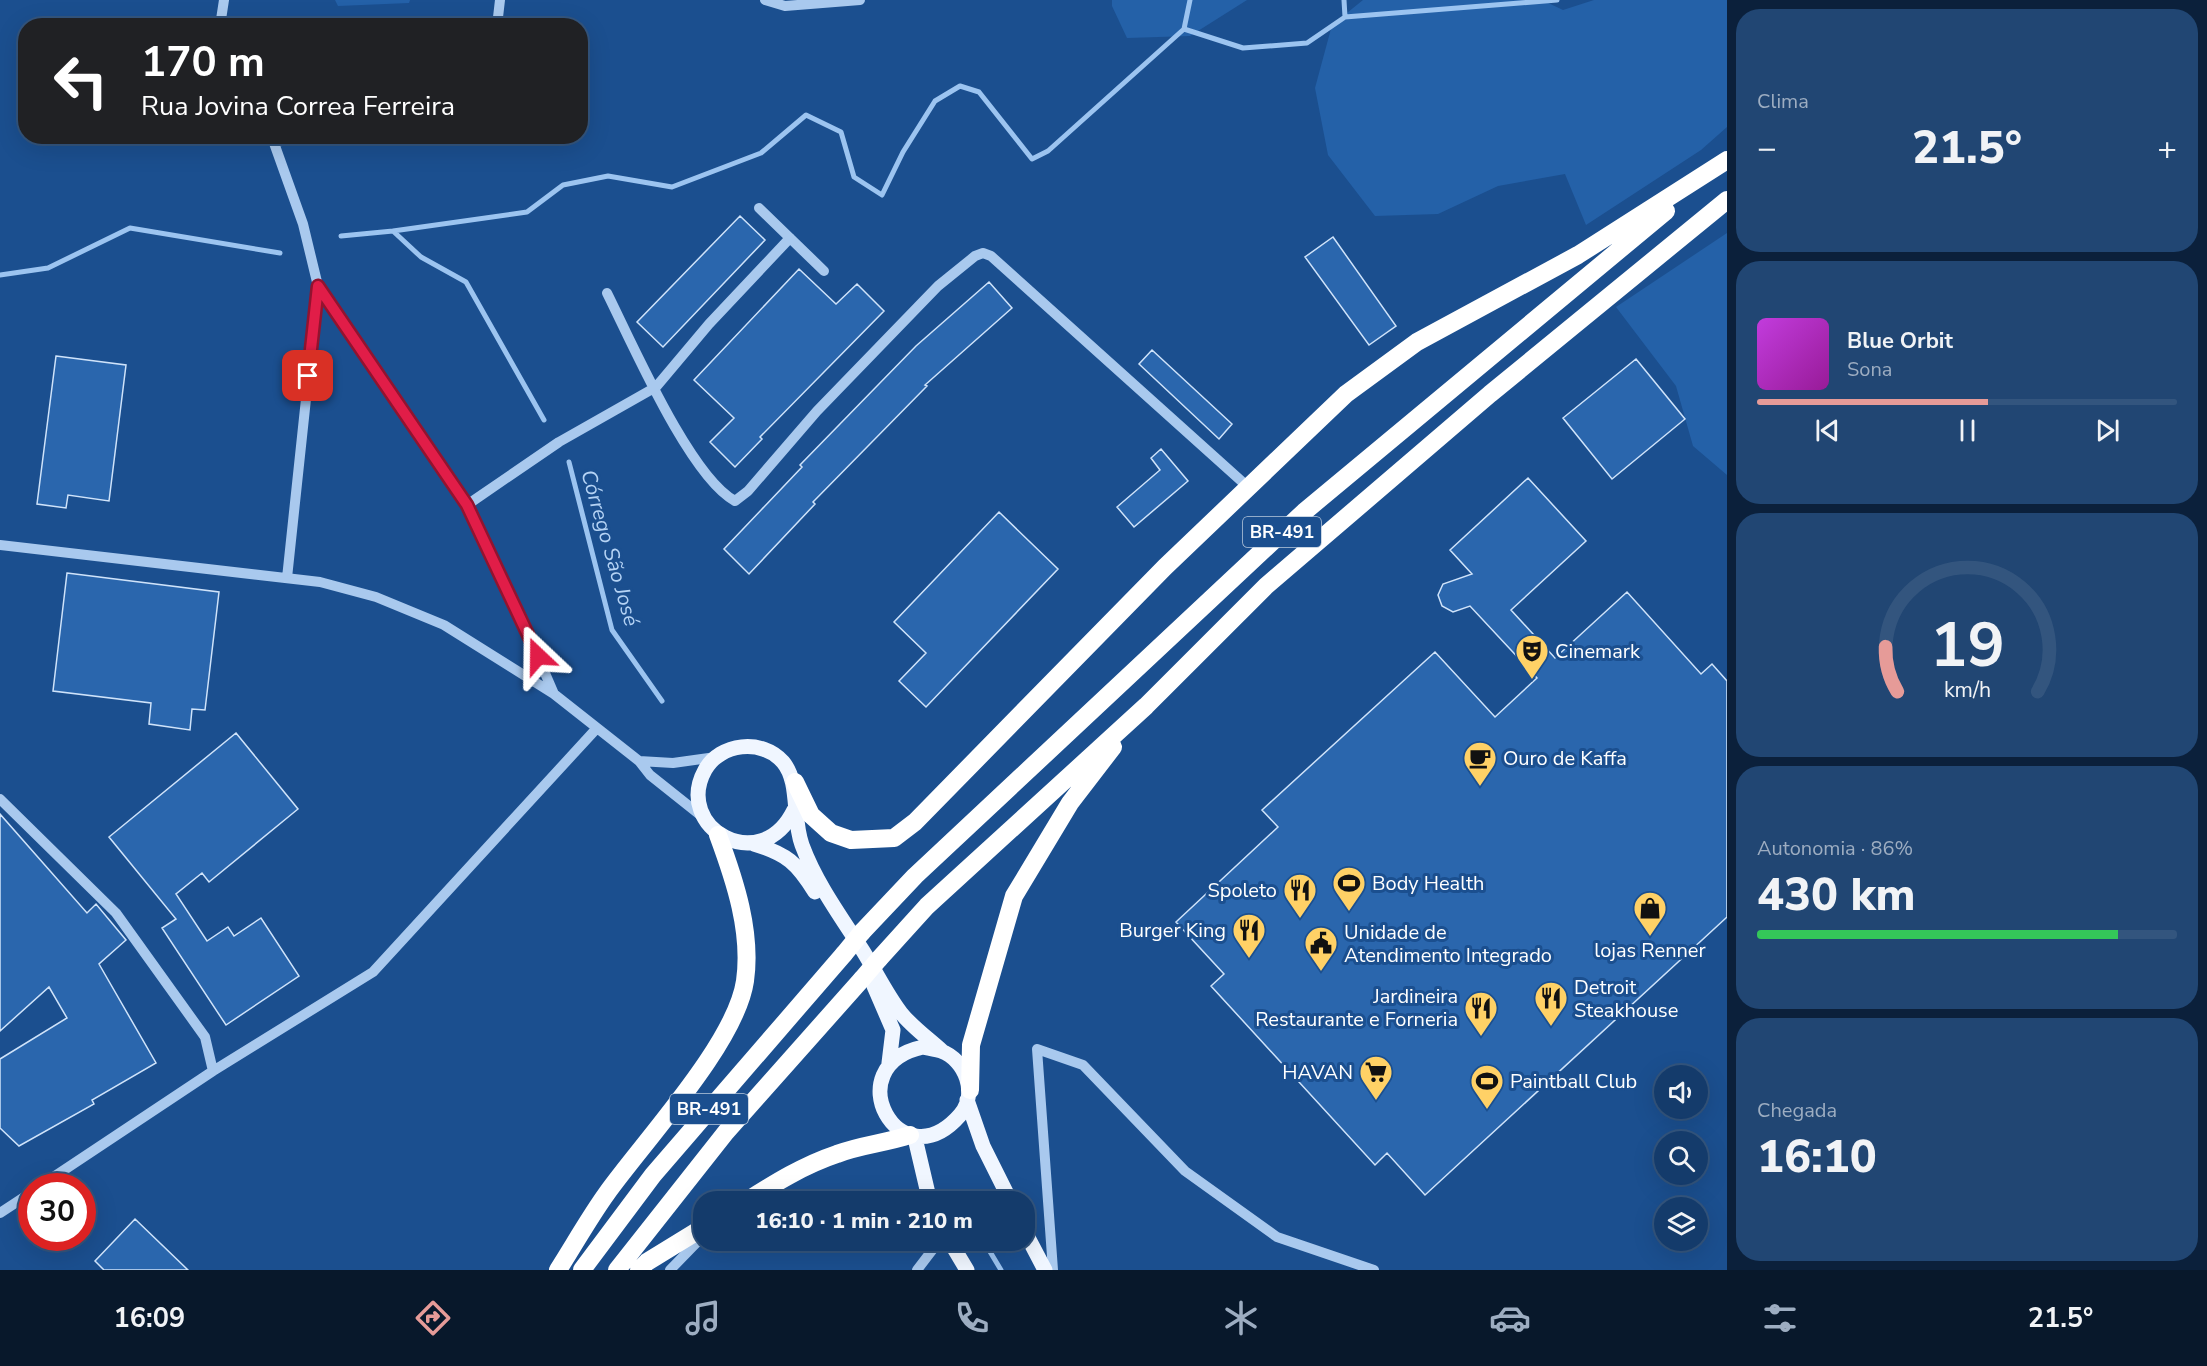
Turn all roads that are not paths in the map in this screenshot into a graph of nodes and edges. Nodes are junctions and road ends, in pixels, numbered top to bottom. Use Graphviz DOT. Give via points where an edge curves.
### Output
graph roads {
  1 [pos="224,0"];
  2 [pos="500,0"];
  3 [pos="765,0"];
  4 [pos="860,0"];
  5 [pos="221,18"];
  6 [pos="498,18"];
  7 [pos="273,144"];
  8 [pos="1727,160"];
  9 [pos="1727,200"];
  10 [pos="759,208"];
  11 [pos="790,238"];
  12 [pos="824,271"];
  13 [pos="318,286"];
  14 [pos="607,293"];
  15 [pos="656,387"];
  16 [pos="1248,487"];
  17 [pos="467,505"];
  18 [pos="0,545"];
  19 [pos="287,578"];
  20 [pos="554,694"];
  21 [pos="1146,706"];
  22 [pos="597,728"];
  23 [pos="716,757"];
  24 [pos="639,761"];
  25 [pos="795,782"];
  26 [pos="0,799"];
  27 [pos="794,810"];
  28 [pos="704,818"];
  29 [pos="718,835"];
  30 [pos="754,844"];
  31 [pos="942,1051"];
  32 [pos="889,1063"];
  33 [pos="213,1071"];
  34 [pos="969,1095"];
  35 [pos="912,1137"];
  36 [pos="60,1173"];
  37 [pos="763,1191"];
  38 [pos="927,1191"];
  39 [pos="1006,1191"];
  40 [pos="18,1201"];
  41 [pos="0,1213"];
  42 [pos="693,1234"];
  43 [pos="693,1246"];
  44 [pos="932,1251"];
  45 [pos="955,1251"];
  46 [pos="1034,1251"];
  47 [pos="558,1270"];
  48 [pos="582,1270"];
  49 [pos="617,1270"];
  50 [pos="639,1270"];
  51 [pos="670,1270"];
  52 [pos="917,1270"];
  53 [pos="967,1270"];
  54 [pos="1044,1270"];
  55 [pos="1053,1270"];
  56 [pos="1374,1270"];
  1 -- 5 [label="street"];
  2 -- 6 [label="street"];
  3 -- 4 [label="street" via="786,6"];
  7 -- 13 [label="street" via="303,224"];
  8 -- 16 [label="highway" via="1578,255 1417,342 1346,394"];
  8 -- 48 [label="highway, BR-491, bridge" via="1304,512 924,868 862,932 652,1175"];
  9 -- 21 [label="highway, BR-491" via="1490,394 1266,586"];
  10 -- 11 [label="street"];
  11 -- 12 [label="street"];
  11 -- 15 [label="street"];
  13 -- 17 [label="street"];
  13 -- 19 [label="street"];
  14 -- 15 [label="street"];
  15 -- 16 [label="street" via="691,456 735,501 938,286 983,253 992,256"];
  15 -- 17 [label="street" via="559,442"];
  16 -- 25 [label="highway" via="915,822 894,838 851,840 831,833 811,815"];
  17 -- 20 [label="street"];
  18 -- 19 [label="street"];
  19 -- 20 [label="street" via="376,597 444,625"];
  20 -- 22 [label="street"];
  21 -- 34 [label="highway" via="1070,803 1014,896 971,1045"];
  21 -- 49 [label="highway, BR-491, bridge" via="927,906 726,1132"];
  22 -- 24 [label="street"];
  22 -- 33 [label="street" via="373,972"];
  23 -- 24 [label="street" via="674,763"];
  23 -- 25 [label="main road" via="738,746 762,748 783,761"];
  23 -- 28 [label="main road" via="699,785"];
  24 -- 28 [label="street" via="650,775"];
  25 -- 27 [label="main road"];
  26 -- 33 [label="street" via="116,913 205,1037"];
  27 -- 30 [label="main road" via="779,833"];
  27 -- 31 [label="main road" via="801,843 816,875 902,1014"];
  28 -- 29 [label="main road"];
  29 -- 30 [label="main road" via="735,843"];
  29 -- 47 [label="highway" via="740,903 745,940 745,981 737,1013 703,1066 606,1195"];
  30 -- 32 [label="main road" via="780,852 800,868 880,997 893,1030"];
  31 -- 32 [label="main road" via="923,1047 904,1051"];
  31 -- 34 [label="main road" via="956,1060 966,1074"];
  32 -- 35 [label="main road" via="879,1084 883,1108 895,1127"];
  33 -- 36 [label="street"];
  34 -- 35 [label="main road" via="965,1110 950,1127 935,1135"];
  34 -- 39 [label="main road" via="983,1146"];
  35 -- 37 [label="highway" via="839,1153 795,1171"];
  35 -- 38 [label="main road"];
  40 -- 41 [label="street"];
  42 -- 50 [label="highway"];
  43 -- 51 [label="street"];
  44 -- 52 [label="street"];
  45 -- 53 [label="main road"];
  46 -- 54 [label="main road"];
  55 -- 56 [label="street" via="1037,1049 1083,1065 1185,1171 1277,1237"];
}
